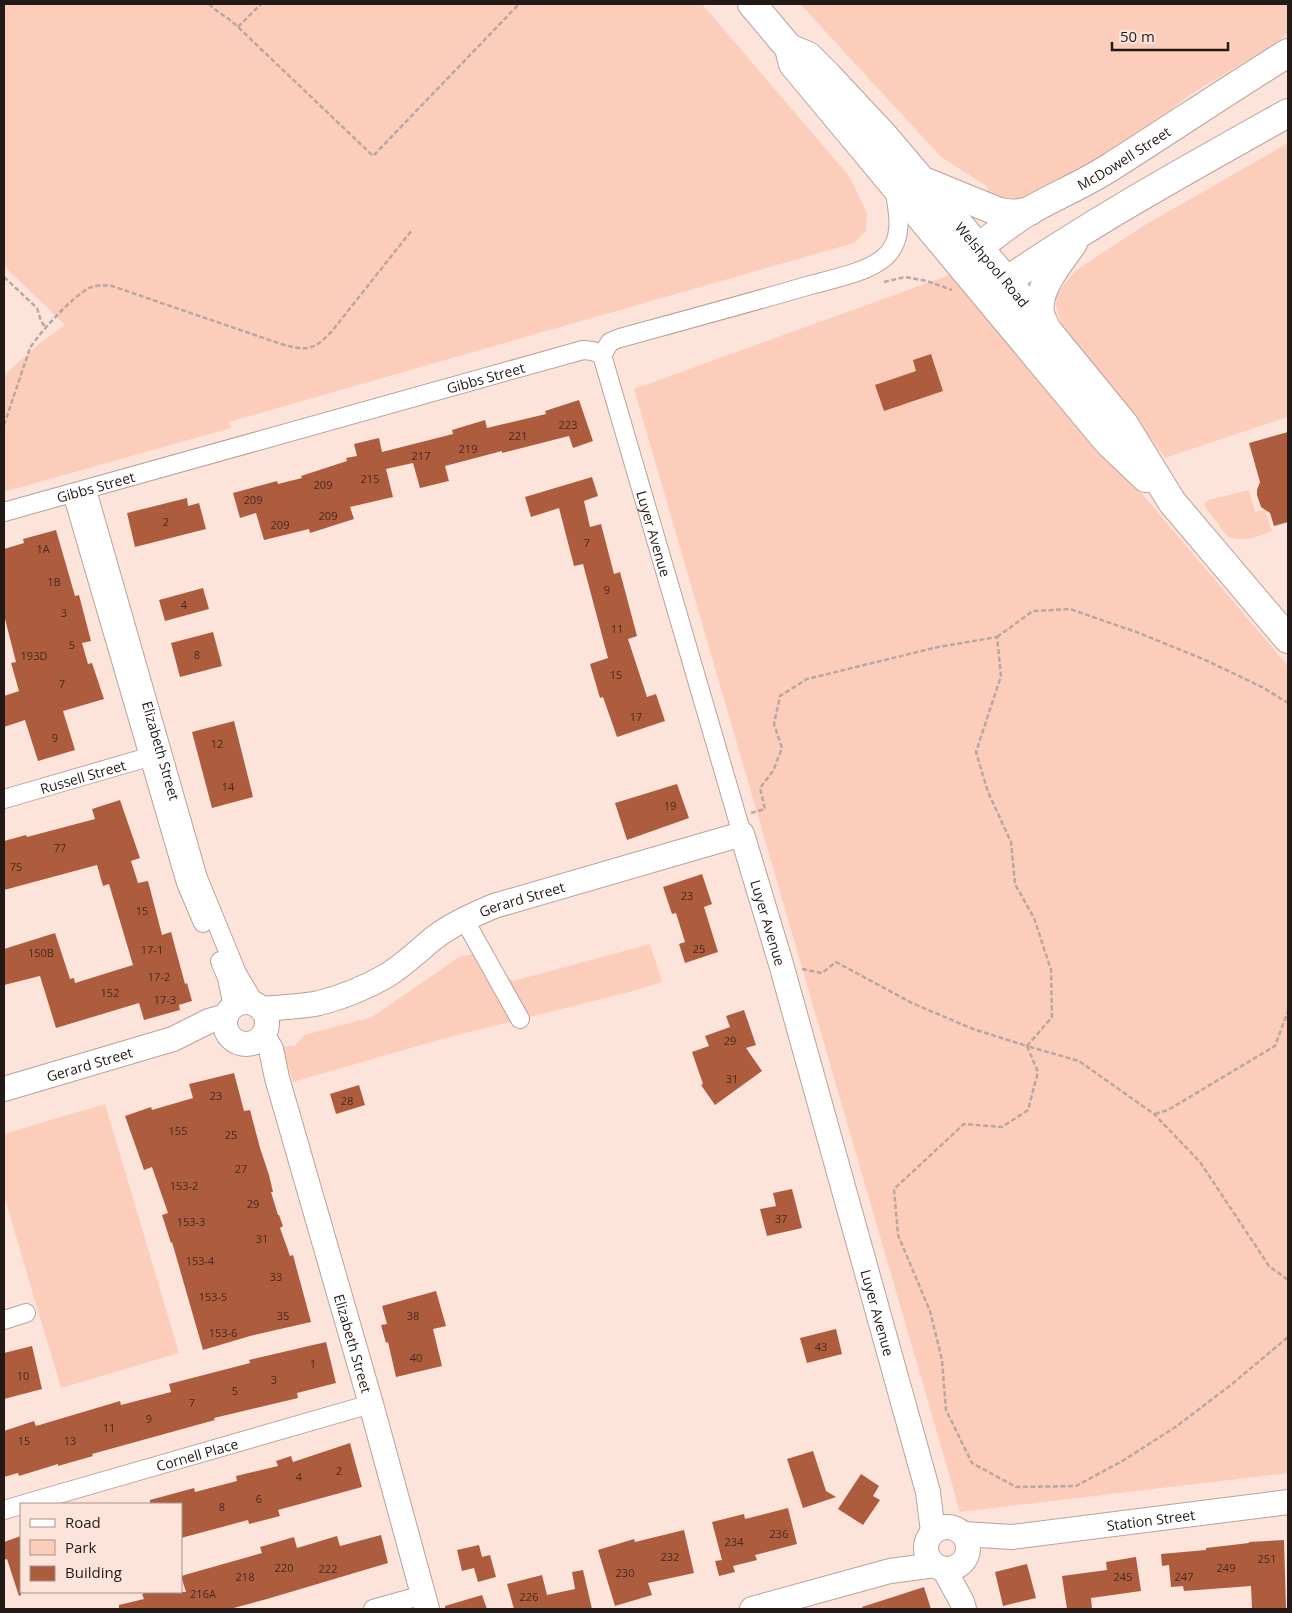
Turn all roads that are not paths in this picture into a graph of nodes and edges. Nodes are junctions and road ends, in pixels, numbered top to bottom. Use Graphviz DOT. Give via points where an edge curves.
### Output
graph roads {
  1 [pos="752,4"];
  2 [pos="789,48"];
  3 [pos="1288,53"];
  4 [pos="1288,113"];
  5 [pos="921,180"];
  6 [pos="894,187"];
  7 [pos="1030,211"];
  8 [pos="1080,234"];
  9 [pos="968,255"];
  10 [pos="1007,281"];
  11 [pos="985,296"];
  12 [pos="1046,328"];
  13 [pos="602,355"];
  14 [pos="79,492"];
  15 [pos="1172,502"];
  16 [pos="4,512"];
  17 [pos="1288,639"];
  18 [pos="155,755"];
  19 [pos="4,798"];
  20 [pos="740,826"];
  21 [pos="464,919"];
  22 [pos="520,1019"];
  23 [pos="248,1023"];
  24 [pos="4,1089"];
  25 [pos="26,1313"];
  26 [pos="4,1320"];
  27 [pos="370,1404"];
  28 [pos="1288,1502"];
  29 [pos="30,1503"];
  30 [pos="20,1506"];
  31 [pos="4,1510"];
  32 [pos="948,1549"];
  33 [pos="425,1602"];
  34 [pos="963,1606"];
  35 [pos="373,1609"];
  36 [pos="752,1609"];
  1 -- 2 [label="main road, Welshpool Road"];
  2 -- 5 [label="main road, Welshpool Road" via="808,56"];
  2 -- 6 [label="main road, Welshpool Road" via="793,64"];
  3 -- 7 [label="main road, McDowell Street" via="1109,168"];
  4 -- 8 [label="main road"];
  5 -- 7 [label="main road" via="999,212"];
  5 -- 9 [label="main road, Welshpool Road"];
  6 -- 9 [label="main road, Welshpool Road"];
  6 -- 13 [label="street" via="899,215 898,234 886,256 875,264 620,338 610,342"];
  7 -- 9 [label="main road, McDowell Street"];
  8 -- 10 [label="main road"];
  8 -- 12 [label="main road" via="1049,278 1040,301 1040,314"];
  9 -- 10 [label="main road, Welshpool Road"];
  9 -- 11 [label="main road, Welshpool Road"];
  10 -- 11 [label="main road"];
  10 -- 12 [label="main road, Welshpool Road"];
  11 -- 15 [label="main road, Welshpool Road" via="1108,442"];
  12 -- 15 [label="main road, Welshpool Road" via="1124,424"];
  13 -- 14 [label="street, Gibbs Street" via="583,350"];
  13 -- 20 [label="street, Luyer Avenue"];
  14 -- 16 [label="street, Gibbs Street"];
  14 -- 18 [label="street, Elizabeth Street"];
  15 -- 17 [label="main road, Welshpool Road"];
  18 -- 19 [label="street, Russell Street"];
  18 -- 23 [label="street, Elizabeth Street" via="186,883"];
  20 -- 21 [label="street, Gerard Street" via="494,906"];
  20 -- 32 [label="street, Luyer Avenue" via="928,1492"];
  21 -- 22 [label="street"];
  21 -- 23 [label="street, Gerard Street" via="387,975 344,996"];
  23 -- 24 [label="street, Gerard Street" via="209,1021 173,1039"];
  23 -- 27 [label="street, Elizabeth Street" via="271,1050"];
  25 -- 26 [label="street"];
  27 -- 29 [label="street, Cornell Place"];
  27 -- 33 [label="street, Elizabeth Street"];
  28 -- 32 [label="street, Station Street"];
  30 -- 31 [label="street, Cornell Place"];
  32 -- 34 [label="street"];
  32 -- 36 [label="street, Station Street" via="890,1571"];
  33 -- 35 [label="street"];
}
